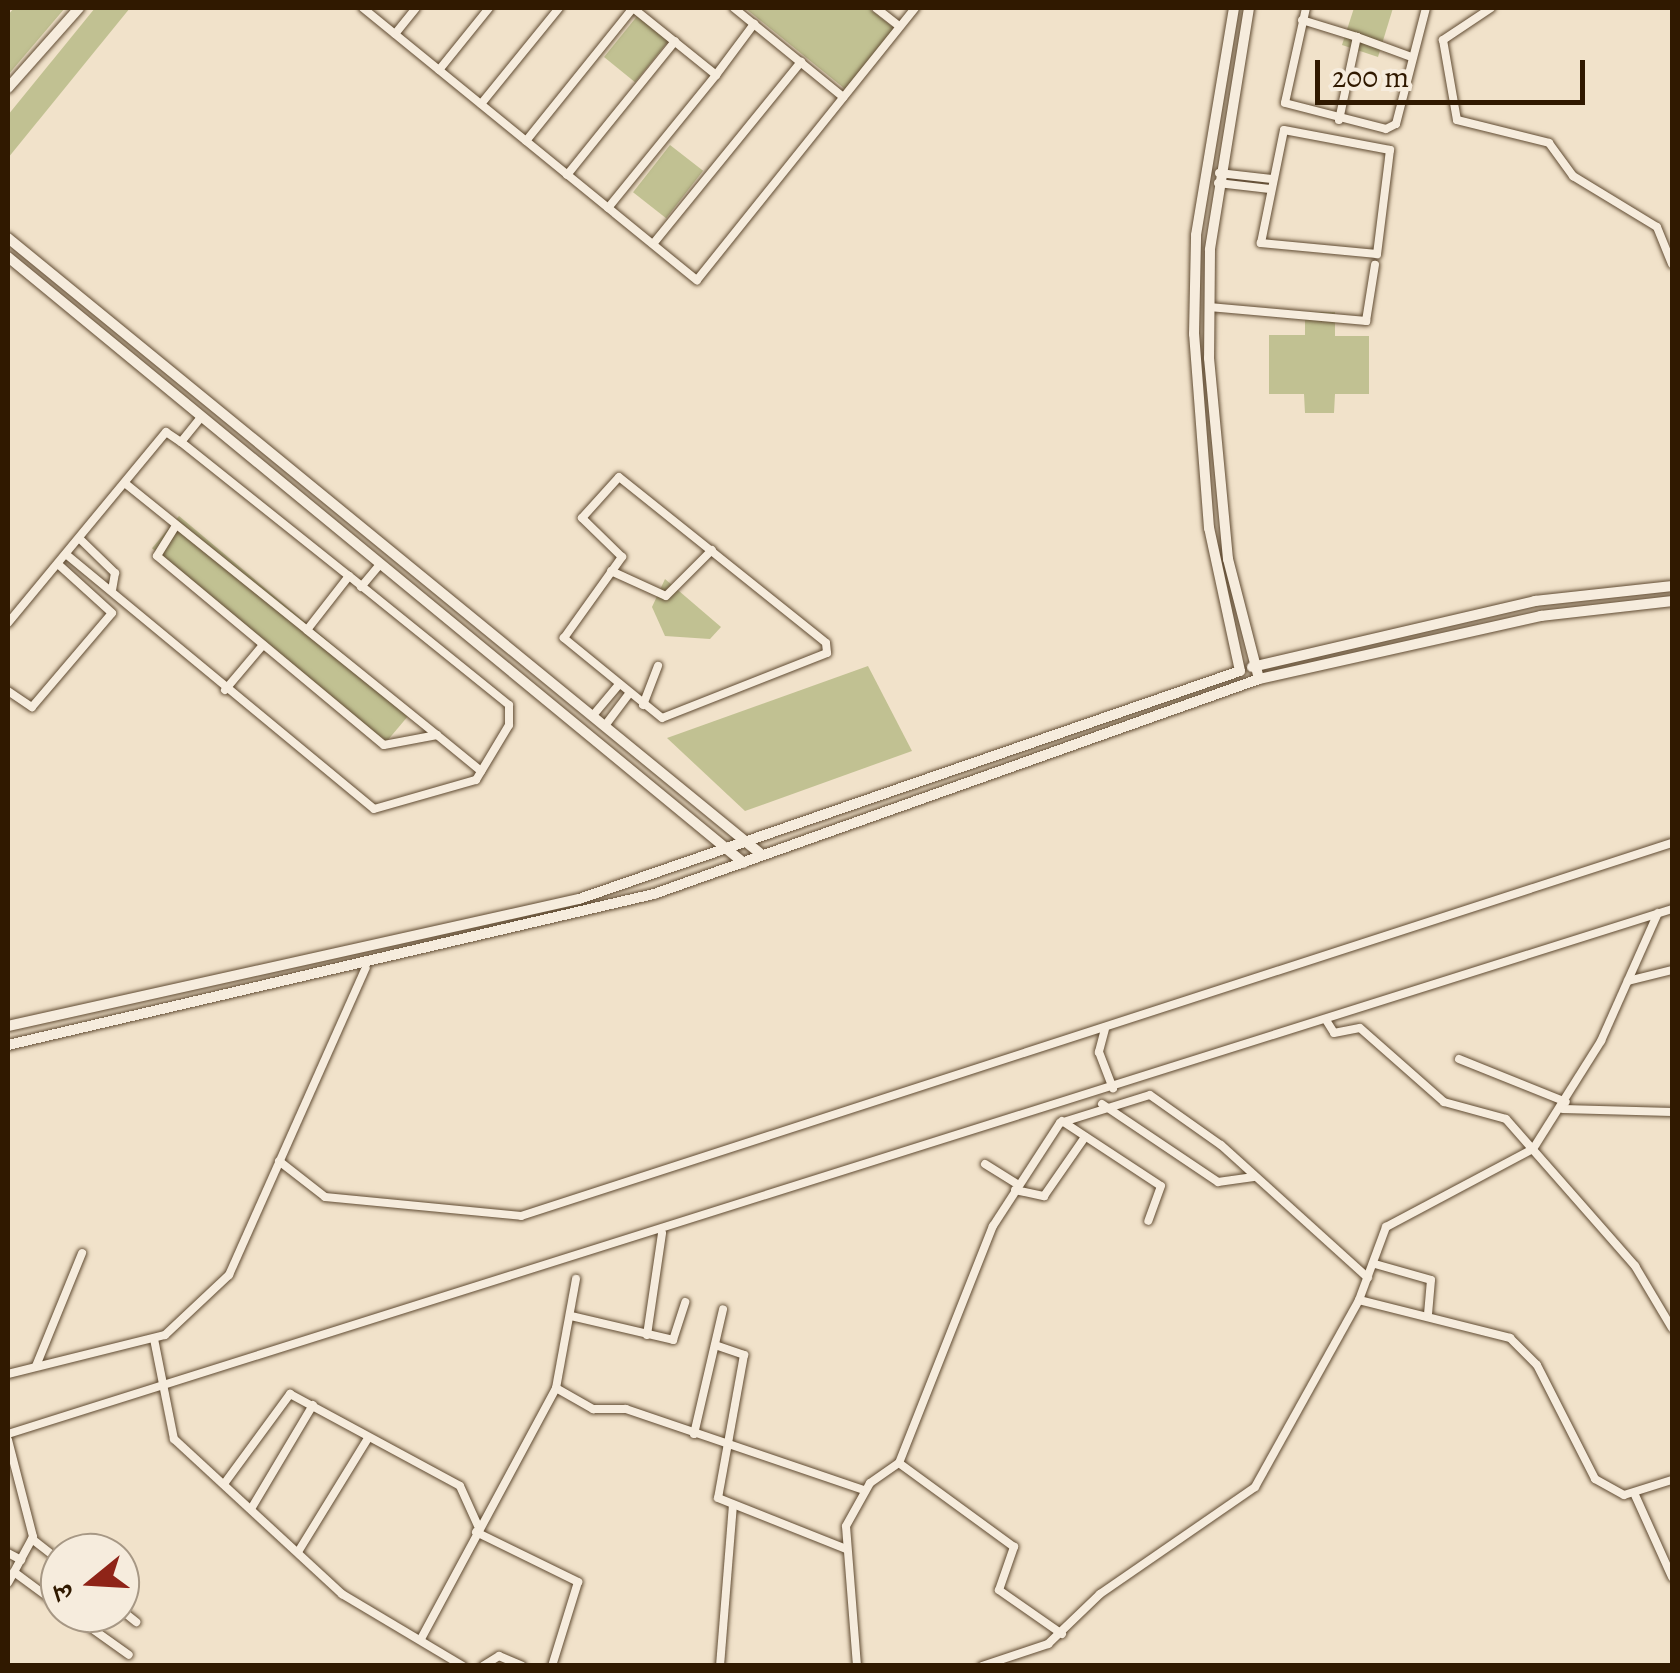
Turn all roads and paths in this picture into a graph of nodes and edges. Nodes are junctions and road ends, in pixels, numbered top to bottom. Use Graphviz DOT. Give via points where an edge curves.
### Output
graph roads {
  1 [pos="79,8"];
  2 [pos="363,8"];
  3 [pos="416,8"];
  4 [pos="489,8"];
  5 [pos="559,8"];
  6 [pos="633,8"];
  7 [pos="734,8"];
  8 [pos="876,8"];
  9 [pos="915,8"];
  10 [pos="1234,8"];
  11 [pos="1249,8"];
  12 [pos="1306,8"];
  13 [pos="1426,8"];
  14 [pos="1492,8"];
  15 [pos="1302,20"];
  16 [pos="754,24"];
  17 [pos="899,26"];
  18 [pos="395,34"];
  19 [pos="1357,37"];
  20 [pos="675,41"];
  21 [pos="1410,57"];
  22 [pos="800,62"];
  23 [pos="439,70"];
  24 [pos="716,74"];
  25 [pos="8,88"];
  26 [pos="844,97"];
  27 [pos="481,104"];
  28 [pos="1339,120"];
  29 [pos="526,141"];
  30 [pos="568,175"];
  31 [pos="1218,178"];
  32 [pos="1272,179"];
  33 [pos="1270,190"];
  34 [pos="608,208"];
  35 [pos="8,238"];
  36 [pos="653,244"];
  37 [pos="8,258"];
  38 [pos="1672,264"];
  39 [pos="1375,265"];
  40 [pos="1210,307"];
  41 [pos="200,417"];
  42 [pos="181,442"];
  43 [pos="125,483"];
  44 [pos="175,527"];
  45 [pos="80,539"];
  46 [pos="712,550"];
  47 [pos="67,555"];
  48 [pos="58,564"];
  49 [pos="380,564"];
  50 [pos="611,571"];
  51 [pos="349,576"];
  52 [pos="1672,586"];
  53 [pos="361,587"];
  54 [pos="112,590"];
  55 [pos="1672,601"];
  56 [pos="8,620"];
  57 [pos="306,630"];
  58 [pos="263,645"];
  59 [pos="508,645"];
  60 [pos="497,659"];
  61 [pos="1255,665"];
  62 [pos="658,666"];
  63 [pos="1240,670"];
  64 [pos="1259,679"];
  65 [pos="619,684"];
  66 [pos="1244,684"];
  67 [pos="225,690"];
  68 [pos="8,691"];
  69 [pos="630,693"];
  70 [pos="644,705"];
  71 [pos="595,713"];
  72 [pos="606,723"];
  73 [pos="437,735"];
  74 [pos="481,771"];
  75 [pos="745,843"];
  76 [pos="1672,843"];
  77 [pos="728,849"];
  78 [pos="762,855"];
  79 [pos="744,863"];
  80 [pos="1672,908"];
  81 [pos="1658,913"];
  82 [pos="366,968"];
  83 [pos="1672,970"];
  84 [pos="1628,980"];
  85 [pos="1326,1020"];
  86 [pos="8,1026"];
  87 [pos="1106,1029"];
  88 [pos="8,1045"];
  89 [pos="1459,1059"];
  90 [pos="1113,1088"];
  91 [pos="1102,1104"];
  92 [pos="1565,1105"];
  93 [pos="1672,1112"];
  94 [pos="1062,1121"];
  95 [pos="1085,1137"];
  96 [pos="1533,1149"];
  97 [pos="278,1161"];
  98 [pos="985,1164"];
  99 [pos="1254,1177"];
  100 [pos="1016,1188"];
  101 [pos="1148,1222"];
  102 [pos="662,1233"];
  103 [pos="82,1253"];
  104 [pos="1375,1264"];
  105 [pos="1368,1278"];
  106 [pos="576,1279"];
  107 [pos="1359,1300"];
  108 [pos="685,1302"];
  109 [pos="723,1308"];
  110 [pos="1428,1313"];
  111 [pos="571,1316"];
  112 [pos="1672,1328"];
  113 [pos="647,1335"];
  114 [pos="154,1339"];
  115 [pos="715,1345"];
  116 [pos="36,1366"];
  117 [pos="8,1374"];
  118 [pos="166,1387"];
  119 [pos="556,1388"];
  120 [pos="313,1405"];
  121 [pos="694,1434"];
  122 [pos="368,1438"];
  123 [pos="8,1441"];
  124 [pos="728,1444"];
  125 [pos="898,1463"];
  126 [pos="1672,1480"];
  127 [pos="224,1484"];
  128 [pos="864,1490"];
  129 [pos="1635,1496"];
  130 [pos="732,1506"];
  131 [pos="250,1509"];
  132 [pos="477,1530"];
  133 [pos="32,1539"];
  134 [pos="40,1545"];
  135 [pos="846,1550"];
  136 [pos="298,1552"];
  137 [pos="8,1553"];
  138 [pos="22,1560"];
  139 [pos="14,1572"];
  140 [pos="1672,1577"];
  141 [pos="8,1582"];
  142 [pos="40,1591"];
  143 [pos="98,1633"];
  144 [pos="1062,1634"];
  145 [pos="422,1637"];
  146 [pos="129,1655"];
  147 [pos="463,1666"];
  148 [pos="483,1666"];
  149 [pos="522,1666"];
  150 [pos="552,1666"];
  151 [pos="720,1666"];
  152 [pos="858,1666"];
  153 [pos="982,1666"];
  1 -- 25 [label="street"];
  2 -- 18 [label="street"];
  3 -- 18 [label="street"];
  4 -- 23 [label="street"];
  5 -- 27 [label="street"];
  6 -- 20 [label="street"];
  6 -- 29 [label="street"];
  7 -- 16 [label="street"];
  8 -- 17 [label="street"];
  9 -- 17 [label="street"];
  10 -- 63 [label="street" via="1196,234 1194,334 1209,528"];
  11 -- 31 [label="street"];
  12 -- 15 [label="street"];
  13 -- 21 [label="street"];
  14 -- 38 [label="street" via="1443,40 1457,120 1549,143 1572,176 1657,227"];
  15 -- 19 [label="street"];
  15 -- 28 [label="street" via="1286,103"];
  16 -- 22 [label="street"];
  16 -- 24 [label="street"];
  17 -- 26 [label="street"];
  18 -- 23 [label="street"];
  19 -- 21 [label="street"];
  19 -- 28 [label="street"];
  20 -- 24 [label="street"];
  20 -- 30 [label="street"];
  21 -- 28 [label="street" via="1394,128"];
  22 -- 26 [label="street"];
  22 -- 36 [label="street"];
  23 -- 27 [label="street"];
  24 -- 34 [label="street"];
  26 -- 36 [label="street" via="697,280"];
  27 -- 29 [label="street"];
  29 -- 30 [label="street"];
  30 -- 34 [label="street"];
  31 -- 32 [label="street"];
  31 -- 33 [label="street"];
  31 -- 40 [label="street"];
  32 -- 33 [label="street"];
  32 -- 33 [label="street" via="1284,130 1387,146 1377,254 1263,245"];
  34 -- 36 [label="street"];
  35 -- 59 [label="street"];
  37 -- 41 [label="street"];
  39 -- 40 [label="street" via="1366,320"];
  40 -- 61 [label="street" via="1219,492"];
  41 -- 42 [label="street"];
  41 -- 49 [label="street"];
  42 -- 43 [label="street" via="166,432"];
  42 -- 51 [label="street"];
  43 -- 44 [label="street"];
  43 -- 45 [label="street"];
  44 -- 57 [label="street"];
  44 -- 58 [label="street" via="157,556"];
  45 -- 47 [label="street"];
  45 -- 54 [label="street" via="115,573"];
  46 -- 50 [label="street" via="666,596"];
  46 -- 50 [label="street" via="618,476 582,517 620,553"];
  46 -- 70 [label="street" via="827,653 662,718"];
  47 -- 48 [label="street"];
  47 -- 54 [label="street"];
  48 -- 56 [label="street"];
  48 -- 68 [label="street" via="112,613 32,707"];
  49 -- 53 [label="street"];
  49 -- 60 [label="street"];
  50 -- 65 [label="street" via="561,634"];
  51 -- 53 [label="street"];
  51 -- 57 [label="street"];
  52 -- 61 [label="street" via="1535,601"];
  53 -- 74 [label="street" via="509,704 509,725"];
  54 -- 67 [label="street"];
  55 -- 64 [label="street" via="1527,619"];
  57 -- 73 [label="street"];
  58 -- 67 [label="street"];
  58 -- 73 [label="street" via="384,745"];
  59 -- 60 [label="street"];
  59 -- 71 [label="street"];
  60 -- 77 [label="street"];
  61 -- 63 [label="street"];
  61 -- 64 [label="street"];
  62 -- 70 [label="street"];
  63 -- 66 [label="street"];
  63 -- 75 [label="street"];
  64 -- 66 [label="street"];
  65 -- 69 [label="street"];
  65 -- 71 [label="street"];
  66 -- 78 [label="street"];
  67 -- 74 [label="street" via="374,809 445,793"];
  69 -- 70 [label="street"];
  69 -- 72 [label="street"];
  71 -- 72 [label="street"];
  72 -- 75 [label="street"];
  73 -- 74 [label="street"];
  75 -- 77 [label="street"];
  75 -- 78 [label="street"];
  76 -- 87 [label="street"];
  77 -- 79 [label="street"];
  77 -- 86 [label="street" via="529,911"];
  78 -- 79 [label="street"];
  79 -- 82 [label="street" via="572,918"];
  80 -- 81 [label="street"];
  81 -- 84 [label="street"];
  81 -- 85 [label="street"];
  82 -- 88 [label="street"];
  82 -- 97 [label="street"];
  83 -- 84 [label="street"];
  84 -- 92 [label="street"];
  85 -- 90 [label="street"];
  85 -- 96 [label="street" via="1334,1033 1360,1028 1441,1100 1498,1114"];
  87 -- 90 [label="street" via="1099,1052"];
  87 -- 97 [label="street" via="521,1216 325,1197"];
  89 -- 92 [label="street"];
  90 -- 102 [label="street"];
  91 -- 94 [label="street"];
  91 -- 99 [label="street" via="1218,1182"];
  91 -- 99 [label="street" via="1150,1095"];
  92 -- 93 [label="street"];
  92 -- 96 [label="street"];
  94 -- 95 [label="street"];
  94 -- 100 [label="street"];
  95 -- 100 [label="street" via="1044,1196"];
  95 -- 101 [label="street" via="1161,1186"];
  96 -- 104 [label="street" via="1392,1222"];
  96 -- 112 [label="street" via="1635,1266"];
  97 -- 114 [label="street" via="228,1275"];
  98 -- 100 [label="street"];
  99 -- 105 [label="street"];
  100 -- 125 [label="street"];
  102 -- 113 [label="street"];
  102 -- 118 [label="street"];
  103 -- 116 [label="street"];
  104 -- 105 [label="street"];
  104 -- 110 [label="street" via="1432,1280"];
  105 -- 107 [label="street"];
  106 -- 111 [label="street"];
  107 -- 110 [label="street"];
  107 -- 144 [label="street" via="1255,1486 1100,1594"];
  108 -- 113 [label="street" via="678,1339"];
  109 -- 115 [label="street"];
  110 -- 129 [label="street" via="1487,1326 1525,1350 1595,1480"];
  111 -- 113 [label="street"];
  111 -- 119 [label="street"];
  114 -- 116 [label="street"];
  114 -- 118 [label="street"];
  115 -- 121 [label="street"];
  115 -- 124 [label="street" via="744,1355"];
  116 -- 117 [label="street"];
  118 -- 123 [label="street"];
  118 -- 127 [label="street" via="167,1432"];
  119 -- 121 [label="street" via="593,1409 618,1406"];
  119 -- 132 [label="street"];
  120 -- 122 [label="street"];
  120 -- 127 [label="street" via="280,1399"];
  120 -- 131 [label="street"];
  121 -- 124 [label="street"];
  122 -- 132 [label="street" via="460,1486"];
  122 -- 136 [label="street"];
  123 -- 133 [label="street"];
  124 -- 128 [label="street"];
  124 -- 130 [label="street" via="717,1492"];
  125 -- 128 [label="street"];
  125 -- 144 [label="street" via="1014,1547 999,1590"];
  126 -- 129 [label="street"];
  127 -- 131 [label="street"];
  128 -- 135 [label="street"];
  129 -- 140 [label="street"];
  130 -- 135 [label="street"];
  130 -- 151 [label="street"];
  131 -- 136 [label="street"];
  132 -- 145 [label="street"];
  132 -- 150 [label="street" via="578,1582"];
  133 -- 134 [label="street"];
  133 -- 138 [label="street"];
  135 -- 152 [label="street"];
  136 -- 145 [label="street" via="342,1594"];
  137 -- 138 [label="street"];
  138 -- 139 [label="street"];
  139 -- 141 [label="street"];
  139 -- 142 [label="street"];
  143 -- 146 [label="street"];
  144 -- 153 [label="street"];
  145 -- 147 [label="street"];
  148 -- 149 [label="street" via="498,1656"];
}
